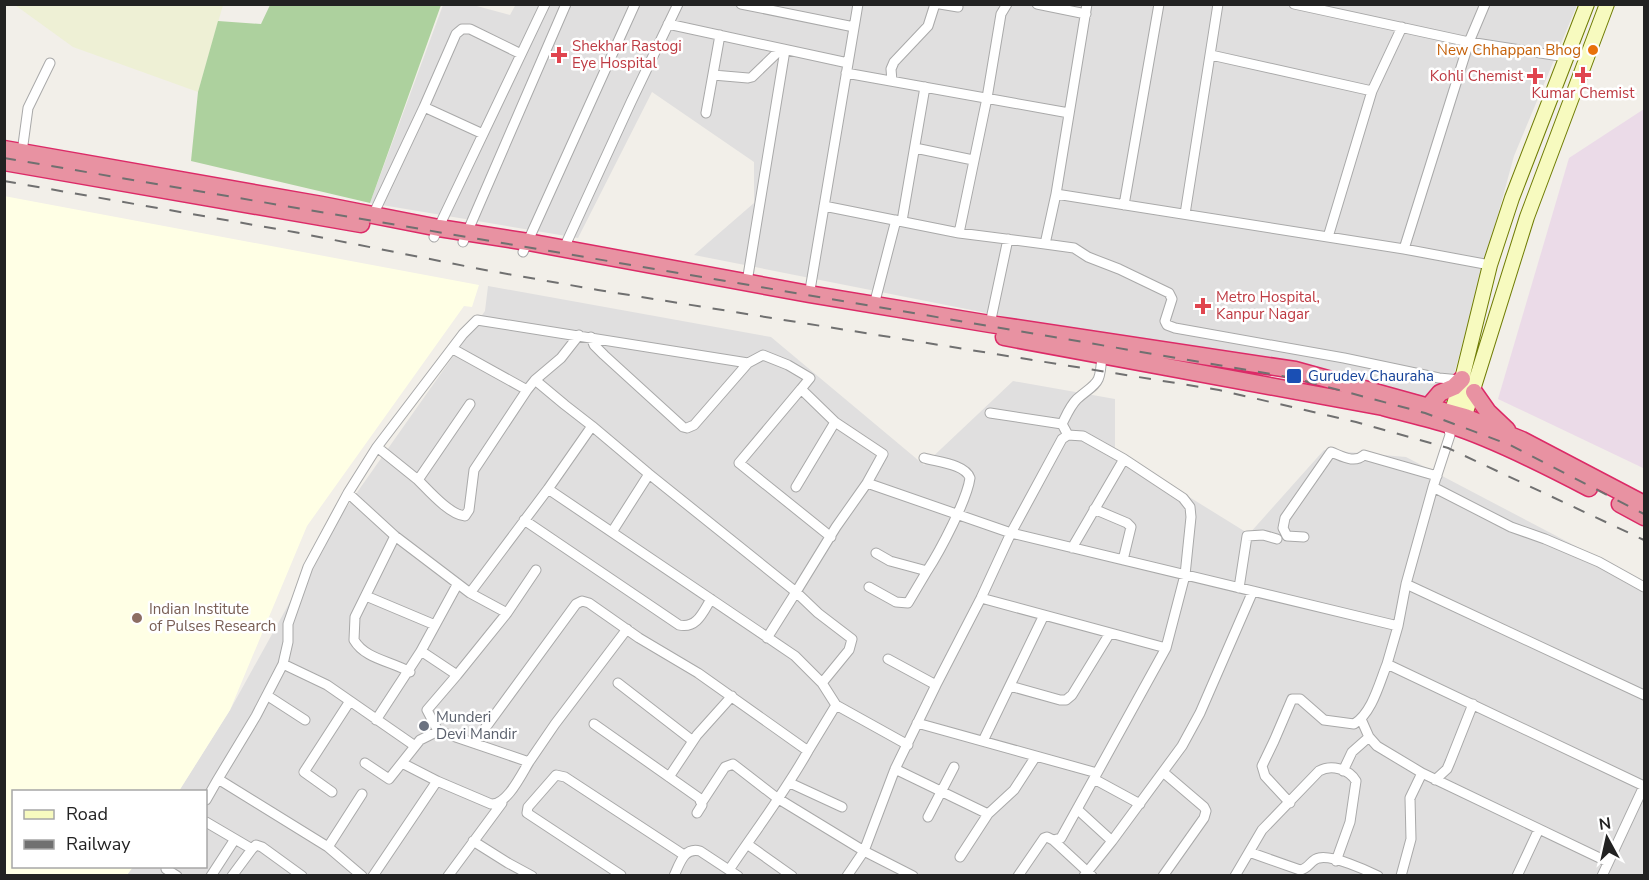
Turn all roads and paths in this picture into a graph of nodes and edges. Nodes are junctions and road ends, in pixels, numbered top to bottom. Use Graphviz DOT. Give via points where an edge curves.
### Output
graph roads {
  1 [pos="545,4"];
  2 [pos="566,4"];
  3 [pos="635,4"];
  4 [pos="678,4"];
  5 [pos="741,4"];
  6 [pos="858,4"];
  7 [pos="937,4"];
  8 [pos="1007,4"];
  9 [pos="1037,4"];
  10 [pos="1159,4"];
  11 [pos="1218,4"];
  12 [pos="1294,4"];
  13 [pos="1485,4"];
  14 [pos="1587,4"];
  15 [pos="1607,4"];
  16 [pos="766,7"];
  17 [pos="958,7"];
  18 [pos="1086,9"];
  19 [pos="1336,9"];
  20 [pos="668,24"];
  21 [pos="854,27"];
  22 [pos="1402,27"];
  23 [pos="720,35"];
  24 [pos="1469,42"];
  25 [pos="783,49"];
  26 [pos="521,54"];
  27 [pos="1211,56"];
  28 [pos="1566,57"];
  29 [pos="50,63"];
  30 [pos="847,68"];
  31 [pos="713,75"];
  32 [pos="892,81"];
  33 [pos="925,87"];
  34 [pos="1372,91"];
  35 [pos="987,98"];
  36 [pos="424,107"];
  37 [pos="706,113"];
  38 [pos="1069,113"];
  39 [pos="483,134"];
  40 [pos="915,148"];
  41 [pos="4,149"];
  42 [pos="22,152"];
  43 [pos="973,160"];
  44 [pos="4,162"];
  45 [pos="1056,194"];
  46 [pos="237,196"];
  47 [pos="1124,205"];
  48 [pos="824,206"];
  49 [pos="1185,214"];
  50 [pos="373,215"];
  51 [pos="899,221"];
  52 [pos="436,232"];
  53 [pos="959,233"];
  54 [pos="465,237"];
  55 [pos="1328,237"];
  56 [pos="1008,239"];
  57 [pos="1045,244"];
  58 [pos="526,247"];
  59 [pos="564,248"];
  60 [pos="1404,249"];
  61 [pos="1490,265"];
  62 [pos="747,282"];
  63 [pos="809,298"];
  64 [pos="874,305"];
  65 [pos="990,324"];
  66 [pos="579,335"];
  67 [pos="1208,335"];
  68 [pos="591,337"];
  69 [pos="453,349"];
  70 [pos="1102,355"];
  71 [pos="748,363"];
  72 [pos="1202,365"];
  73 [pos="535,380"];
  74 [pos="1462,380"];
  75 [pos="801,389"];
  76 [pos="527,390"];
  77 [pos="1474,393"];
  78 [pos="470,404"];
  79 [pos="1428,406"];
  80 [pos="990,412"];
  81 [pos="835,422"];
  82 [pos="1455,423"];
  83 [pos="1062,424"];
  84 [pos="592,426"];
  85 [pos="1068,435"];
  86 [pos="1522,440"];
  87 [pos="377,447"];
  88 [pos="924,458"];
  89 [pos="1124,459"];
  90 [pos="649,474"];
  91 [pos="1437,476"];
  92 [pos="418,480"];
  93 [pos="867,483"];
  94 [pos="796,487"];
  95 [pos="1433,488"];
  96 [pos="548,489"];
  97 [pos="348,493"];
  98 [pos="1644,504"];
  99 [pos="1094,509"];
  100 [pos="957,514"];
  101 [pos="1644,517"];
  102 [pos="524,520"];
  103 [pos="612,532"];
  104 [pos="1011,533"];
  105 [pos="395,536"];
  106 [pos="831,537"];
  107 [pos="1304,537"];
  108 [pos="1277,539"];
  109 [pos="1072,548"];
  110 [pos="876,553"];
  111 [pos="1123,560"];
  112 [pos="536,570"];
  113 [pos="927,572"];
  114 [pos="1185,575"];
  115 [pos="1406,584"];
  116 [pos="457,585"];
  117 [pos="869,587"];
  118 [pos="1644,587"];
  119 [pos="1239,588"];
  120 [pos="1253,591"];
  121 [pos="796,592"];
  122 [pos="470,593"];
  123 [pos="366,596"];
  124 [pos="981,598"];
  125 [pos="711,599"];
  126 [pos="507,613"];
  127 [pos="1044,615"];
  128 [pos="435,625"];
  129 [pos="1398,626"];
  130 [pos="627,629"];
  131 [pos="1110,633"];
  132 [pos="767,638"];
  133 [pos="1166,648"];
  134 [pos="422,651"];
  135 [pos="888,659"];
  136 [pos="284,664"];
  137 [pos="1387,664"];
  138 [pos="410,672"];
  139 [pos="457,675"];
  140 [pos="618,683"];
  141 [pos="822,683"];
  142 [pos="936,685"];
  143 [pos="1010,686"];
  144 [pos="1644,695"];
  145 [pos="268,696"];
  146 [pos="732,696"];
  147 [pos="350,701"];
  148 [pos="1473,704"];
  149 [pos="836,705"];
  150 [pos="1361,719"];
  151 [pos="305,720"];
  152 [pos="376,720"];
  153 [pos="917,723"];
  154 [pos="594,724"];
  155 [pos="438,731"];
  156 [pos="1369,737"];
  157 [pos="693,741"];
  158 [pos="983,741"];
  159 [pos="475,742"];
  160 [pos="908,745"];
  161 [pos="415,746"];
  162 [pos="808,751"];
  163 [pos="1036,756"];
  164 [pos="529,762"];
  165 [pos="365,763"];
  166 [pos="402,763"];
  167 [pos="954,766"];
  168 [pos="895,769"];
  169 [pos="1343,771"];
  170 [pos="1163,772"];
  171 [pos="1422,773"];
  172 [pos="1095,776"];
  173 [pos="669,777"];
  174 [pos="218,779"];
  175 [pos="1435,780"];
  176 [pos="437,781"];
  177 [pos="790,783"];
  178 [pos="1644,786"];
  179 [pos="332,792"];
  180 [pos="942,792"];
  181 [pos="362,794"];
  182 [pos="207,798"];
  183 [pos="777,798"];
  184 [pos="504,800"];
  185 [pos="702,802"];
  186 [pos="1290,803"];
  187 [pos="1140,804"];
  188 [pos="842,807"];
  189 [pos="1077,809"];
  190 [pos="697,813"];
  191 [pos="988,814"];
  192 [pos="928,817"];
  193 [pos="207,823"];
  194 [pos="1539,829"];
  195 [pos="235,839"];
  196 [pos="1053,840"];
  197 [pos="473,841"];
  198 [pos="1112,841"];
  199 [pos="747,844"];
  200 [pos="328,847"];
  201 [pos="252,849"];
  202 [pos="864,850"];
  203 [pos="1249,852"];
  204 [pos="684,855"];
  205 [pos="960,857"];
  206 [pos="1336,861"];
  207 [pos="1608,862"];
  208 [pos="165,870"];
  209 [pos="734,873"];
  210 [pos="1088,874"];
  211 [pos="621,875"];
  212 [pos="177,876"];
  213 [pos="211,876"];
  214 [pos="232,876"];
  215 [pos="302,876"];
  216 [pos="362,876"];
  217 [pos="373,876"];
  218 [pos="448,876"];
  219 [pos="532,876"];
  220 [pos="674,876"];
  221 [pos="792,876"];
  222 [pos="847,876"];
  223 [pos="913,876"];
  224 [pos="1018,876"];
  225 [pos="1163,876"];
  226 [pos="1235,876"];
  227 [pos="1378,876"];
  228 [pos="1401,876"];
  229 [pos="1517,876"];
  230 [pos="1602,876"];
  1 -- 26 [label="street"];
  2 -- 54 [label="street"];
  3 -- 58 [label="street"];
  4 -- 20 [label="street"];
  5 -- 16 [label="street"];
  6 -- 21 [label="street"];
  7 -- 17 [label="street"];
  7 -- 32 [label="street" via="928,26 894,62"];
  8 -- 35 [label="street" via="1000,14"];
  9 -- 18 [label="street"];
  10 -- 47 [label="street"];
  11 -- 27 [label="street"];
  12 -- 19 [label="street"];
  13 -- 24 [label="street"];
  14 -- 28 [label="main road"];
  15 -- 77 [label="main road" via="1527,217"];
  16 -- 21 [label="street"];
  18 -- 38 [label="street"];
  19 -- 22 [label="street"];
  20 -- 23 [label="street"];
  20 -- 59 [label="street"];
  21 -- 30 [label="street"];
  22 -- 24 [label="street"];
  22 -- 34 [label="street"];
  23 -- 25 [label="street"];
  23 -- 31 [label="street"];
  24 -- 28 [label="street"];
  24 -- 60 [label="street"];
  25 -- 30 [label="street"];
  25 -- 31 [label="street" via="752,77"];
  25 -- 62 [label="street"];
  26 -- 36 [label="street" via="462,28"];
  26 -- 39 [label="street"];
  27 -- 34 [label="street"];
  27 -- 49 [label="street"];
  28 -- 61 [label="main road"];
  29 -- 42 [label="street" via="28,108"];
  30 -- 32 [label="street"];
  30 -- 48 [label="street"];
  31 -- 37 [label="street"];
  32 -- 33 [label="street"];
  33 -- 35 [label="street"];
  33 -- 40 [label="street"];
  34 -- 55 [label="street"];
  35 -- 38 [label="street"];
  35 -- 43 [label="street"];
  36 -- 39 [label="street"];
  36 -- 50 [label="street"];
  38 -- 45 [label="street"];
  39 -- 52 [label="street"];
  40 -- 43 [label="street"];
  40 -- 51 [label="street"];
  41 -- 42 [label="highway"];
  42 -- 46 [label="highway"];
  43 -- 53 [label="street"];
  44 -- 46 [label="highway"];
  45 -- 47 [label="street"];
  45 -- 57 [label="street"];
  46 -- 50 [label="highway"];
  46 -- 52 [label="highway"];
  47 -- 49 [label="street"];
  48 -- 51 [label="street"];
  48 -- 63 [label="street"];
  49 -- 55 [label="street"];
  50 -- 52 [label="highway"];
  51 -- 53 [label="street"];
  51 -- 64 [label="street"];
  52 -- 54 [label="highway"];
  53 -- 56 [label="street"];
  54 -- 58 [label="highway"];
  55 -- 60 [label="street"];
  56 -- 57 [label="street"];
  56 -- 65 [label="street"];
  57 -- 67 [label="street" via="1074,248 1169,293 1172,299 1167,325"];
  58 -- 59 [label="highway"];
  58 -- 63 [label="highway"];
  59 -- 62 [label="highway"];
  60 -- 61 [label="street"];
  61 -- 74 [label="main road"];
  62 -- 63 [label="highway"];
  63 -- 64 [label="highway"];
  63 -- 70 [label="highway"];
  64 -- 65 [label="highway"];
  65 -- 72 [label="highway"];
  66 -- 68 [label="street"];
  66 -- 69 [label="street" via="477,320"];
  66 -- 73 [label="street" via="561,358"];
  67 -- 72 [label="street"];
  67 -- 74 [label="street"];
  68 -- 71 [label="street"];
  68 -- 71 [label="street" via="604,355 687,428 694,425"];
  69 -- 76 [label="street"];
  69 -- 87 [label="street"];
  70 -- 72 [label="highway"];
  70 -- 83 [label="street" via="1095,386 1070,407"];
  71 -- 75 [label="street" via="763,355 788,365 810,378"];
  72 -- 79 [label="highway" via="1294,370"];
  72 -- 82 [label="highway"];
  73 -- 76 [label="street"];
  73 -- 84 [label="street"];
  74 -- 79 [label="highway" via="1440,393"];
  74 -- 82 [label="main road"];
  75 -- 81 [label="street"];
  75 -- 106 [label="street" via="739,463"];
  76 -- 92 [label="street" via="474,470 465,516 453,512"];
  77 -- 82 [label="main road"];
  77 -- 86 [label="highway" via="1495,419"];
  78 -- 92 [label="street"];
  79 -- 82 [label="highway"];
  80 -- 83 [label="street"];
  81 -- 93 [label="street" via="883,454"];
  81 -- 94 [label="street"];
  82 -- 86 [label="highway"];
  82 -- 91 [label="street"];
  82 -- 101 [label="highway"];
  83 -- 85 [label="street"];
  84 -- 90 [label="street"];
  84 -- 96 [label="street"];
  85 -- 89 [label="street" via="1083,436"];
  85 -- 104 [label="street" via="1062,439"];
  86 -- 98 [label="highway"];
  87 -- 92 [label="street"];
  87 -- 97 [label="street"];
  88 -- 100 [label="street" via="969,473"];
  89 -- 99 [label="street"];
  89 -- 114 [label="street" via="1183,498 1190,507"];
  90 -- 103 [label="street"];
  90 -- 121 [label="street"];
  91 -- 95 [label="street"];
  91 -- 107 [label="street" via="1364,455 1354,460 1331,452 1285,518 1283,528 1287,536"];
  93 -- 100 [label="street"];
  93 -- 106 [label="street"];
  95 -- 115 [label="street"];
  95 -- 118 [label="street" via="1512,527 1599,562"];
  96 -- 102 [label="street"];
  96 -- 103 [label="street"];
  97 -- 105 [label="street"];
  97 -- 136 [label="street" via="308,567 288,624"];
  99 -- 109 [label="street"];
  99 -- 111 [label="street" via="1131,527"];
  100 -- 104 [label="street"];
  100 -- 113 [label="street"];
  102 -- 122 [label="street"];
  102 -- 125 [label="street" via="679,625 695,623"];
  103 -- 125 [label="street"];
  104 -- 109 [label="street"];
  104 -- 124 [label="street"];
  105 -- 116 [label="street"];
  105 -- 123 [label="street"];
  106 -- 121 [label="street"];
  108 -- 119 [label="street" via="1247,536"];
  109 -- 111 [label="street"];
  110 -- 113 [label="street"];
  111 -- 114 [label="street"];
  112 -- 126 [label="street"];
  113 -- 117 [label="street" via="908,603 896,602"];
  114 -- 119 [label="street"];
  114 -- 133 [label="street"];
  115 -- 129 [label="street"];
  115 -- 144 [label="street"];
  116 -- 122 [label="street"];
  116 -- 128 [label="street"];
  119 -- 120 [label="street"];
  120 -- 129 [label="street"];
  120 -- 170 [label="street" via="1191,730"];
  121 -- 132 [label="street"];
  121 -- 141 [label="street" via="852,639 849,650"];
  122 -- 126 [label="street"];
  123 -- 128 [label="street"];
  123 -- 138 [label="street" via="353,629 358,647"];
  124 -- 127 [label="street"];
  124 -- 142 [label="street"];
  125 -- 132 [label="street"];
  126 -- 139 [label="street"];
  127 -- 131 [label="street"];
  127 -- 143 [label="street"];
  128 -- 134 [label="street"];
  129 -- 137 [label="street"];
  130 -- 146 [label="street"];
  130 -- 159 [label="street" via="589,603 576,604"];
  130 -- 164 [label="street"];
  131 -- 133 [label="street"];
  131 -- 143 [label="street" via="1066,700"];
  132 -- 141 [label="street" via="795,656"];
  133 -- 172 [label="street"];
  134 -- 138 [label="street"];
  134 -- 139 [label="street"];
  135 -- 142 [label="street"];
  136 -- 145 [label="street"];
  136 -- 147 [label="street"];
  137 -- 148 [label="street"];
  137 -- 150 [label="street"];
  138 -- 152 [label="street"];
  139 -- 155 [label="street" via="427,710"];
  140 -- 157 [label="street"];
  141 -- 149 [label="street"];
  142 -- 153 [label="street"];
  143 -- 158 [label="street"];
  145 -- 151 [label="street"];
  145 -- 174 [label="street"];
  146 -- 157 [label="street"];
  146 -- 162 [label="street"];
  147 -- 152 [label="street"];
  147 -- 179 [label="street" via="304,772"];
  148 -- 175 [label="street" via="1447,769"];
  148 -- 178 [label="street"];
  149 -- 160 [label="street"];
  149 -- 162 [label="street"];
  150 -- 156 [label="street"];
  150 -- 186 [label="street" via="1354,724 1329,721 1300,699 1292,699 1262,766 1265,776"];
  152 -- 161 [label="street"];
  153 -- 158 [label="street"];
  153 -- 160 [label="street"];
  154 -- 173 [label="street"];
  155 -- 159 [label="street"];
  155 -- 161 [label="street"];
  156 -- 169 [label="street" via="1352,752"];
  156 -- 171 [label="street"];
  157 -- 173 [label="street"];
  158 -- 163 [label="street"];
  159 -- 164 [label="street"];
  160 -- 168 [label="street"];
  161 -- 166 [label="street"];
  162 -- 177 [label="street"];
  163 -- 172 [label="street"];
  163 -- 191 [label="street" via="1014,790"];
  164 -- 184 [label="street"];
  165 -- 166 [label="street" via="389,779"];
  166 -- 176 [label="street"];
  167 -- 180 [label="street"];
  168 -- 180 [label="street"];
  168 -- 202 [label="street"];
  169 -- 186 [label="street" via="1330,767 1318,771"];
  169 -- 206 [label="street" via="1354,777 1355,783 1350,822"];
  170 -- 187 [label="street"];
  170 -- 225 [label="street" via="1206,811"];
  171 -- 175 [label="street"];
  171 -- 228 [label="street" via="1410,798 1411,839"];
  172 -- 187 [label="street"];
  172 -- 189 [label="street"];
  173 -- 185 [label="street"];
  174 -- 182 [label="street"];
  174 -- 200 [label="street"];
  175 -- 194 [label="street"];
  176 -- 184 [label="street" via="491,804"];
  176 -- 217 [label="street"];
  177 -- 183 [label="street"];
  177 -- 188 [label="street"];
  178 -- 207 [label="street"];
  180 -- 191 [label="street"];
  180 -- 192 [label="street"];
  181 -- 200 [label="street"];
  183 -- 185 [label="street" via="730,763"];
  183 -- 199 [label="street"];
  183 -- 202 [label="street"];
  184 -- 197 [label="street"];
  185 -- 190 [label="street"];
  186 -- 203 [label="street" via="1262,830"];
  187 -- 198 [label="street"];
  189 -- 196 [label="street" via="1061,838"];
  189 -- 198 [label="street"];
  191 -- 205 [label="street"];
  193 -- 195 [label="street"];
  194 -- 207 [label="street"];
  194 -- 229 [label="street"];
  195 -- 201 [label="street"];
  195 -- 213 [label="street"];
  196 -- 210 [label="street"];
  196 -- 224 [label="street" via="1044,838"];
  197 -- 218 [label="street"];
  197 -- 219 [label="street"];
  198 -- 210 [label="street"];
  199 -- 209 [label="street"];
  199 -- 221 [label="street"];
  200 -- 216 [label="street"];
  201 -- 214 [label="street"];
  201 -- 215 [label="street" via="256,845 262,847"];
  202 -- 222 [label="street"];
  202 -- 223 [label="street"];
  203 -- 206 [label="street" via="1300,870 1317,858"];
  203 -- 226 [label="street"];
  204 -- 209 [label="street" via="698,849"];
  204 -- 211 [label="street" via="565,777 556,775 528,807 528,813"];
  204 -- 220 [label="street"];
  206 -- 227 [label="street"];
  207 -- 230 [label="street"];
  208 -- 212 [label="street"];
}
